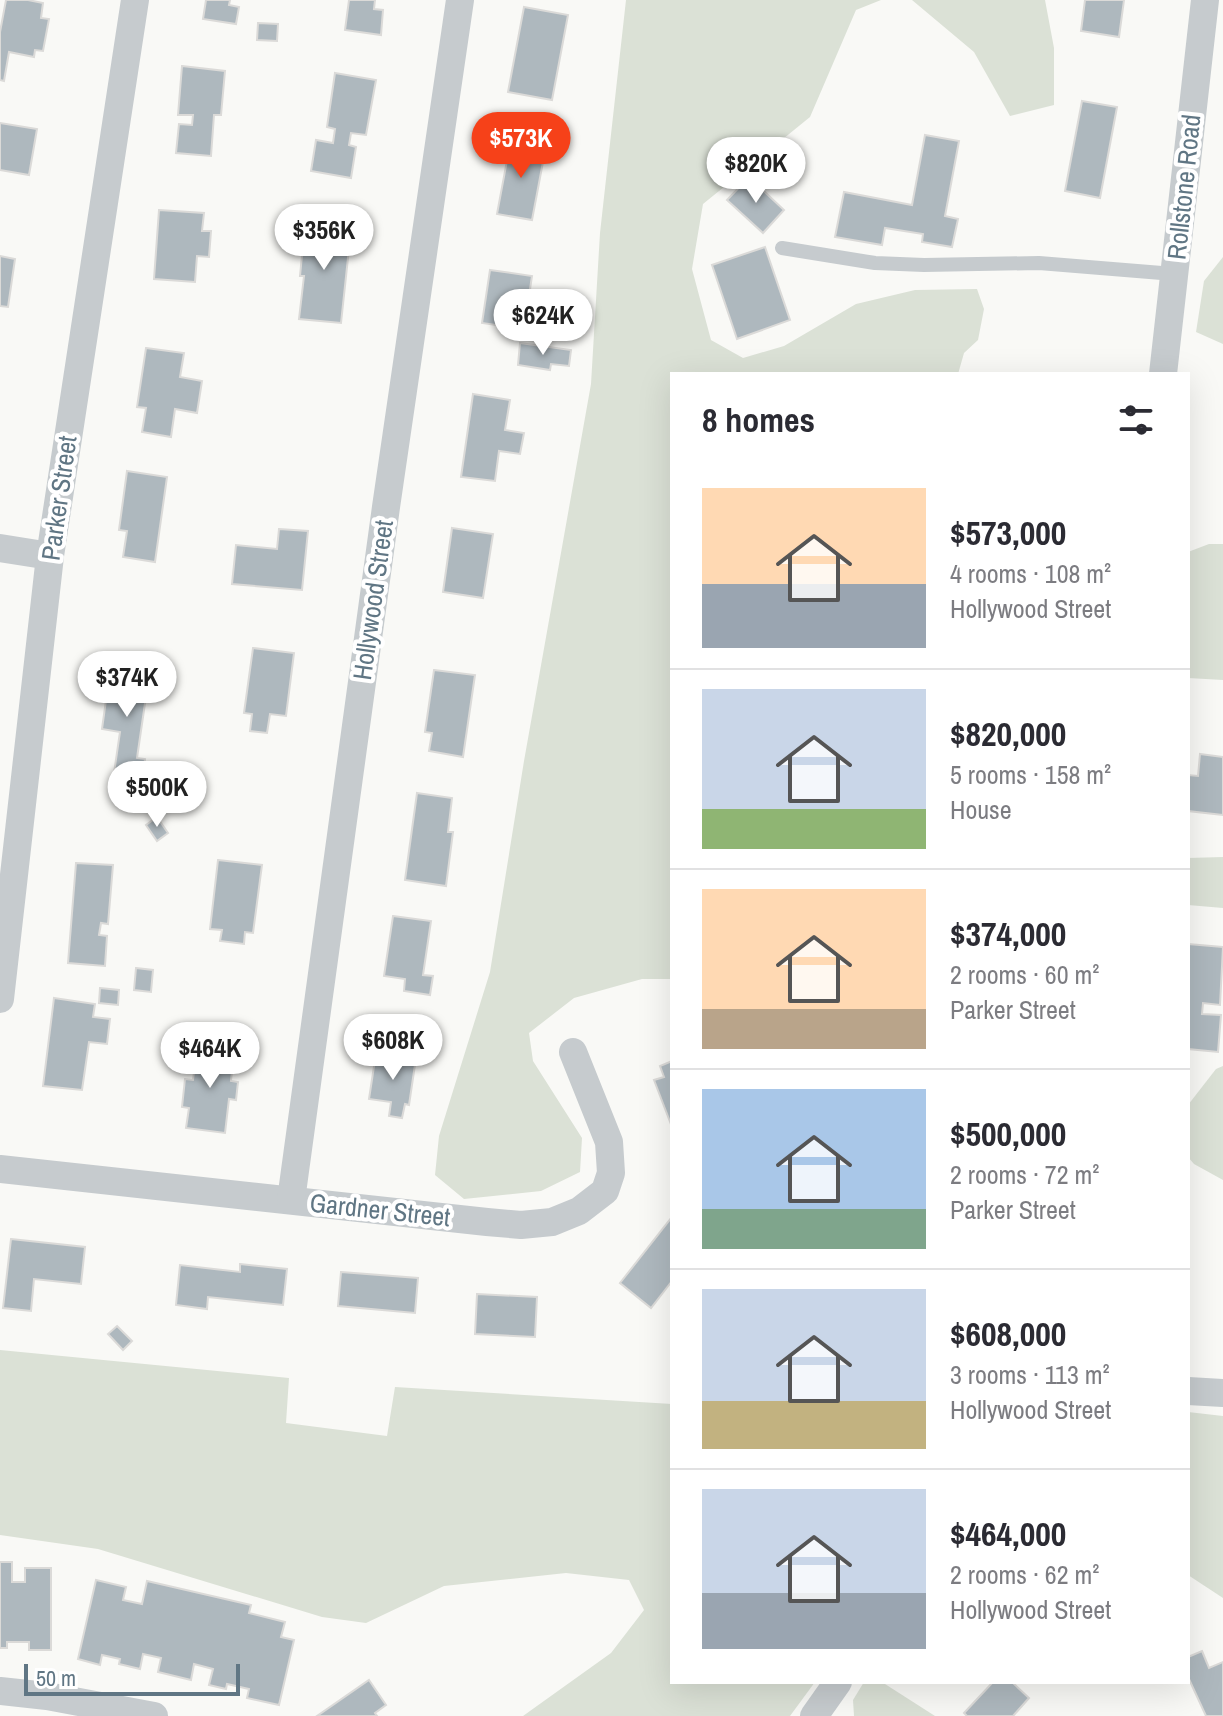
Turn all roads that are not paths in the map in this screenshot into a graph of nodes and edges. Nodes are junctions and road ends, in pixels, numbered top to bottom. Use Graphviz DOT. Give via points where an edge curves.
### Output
graph roads {
  1 [pos="135,0"];
  2 [pos="460,0"];
  3 [pos="1205,0"];
  4 [pos="782,248"];
  5 [pos="1174,274"];
  6 [pos="1163,372"];
  7 [pos="0,548"];
  8 [pos="50,556"];
  9 [pos="6,888"];
  10 [pos="0,999"];
  11 [pos="573,1052"];
  12 [pos="0,1169"];
  13 [pos="291,1200"];
  14 [pos="1190,1391"];
  15 [pos="1223,1393"];
  16 [pos="837,1684"];
  17 [pos="0,1691"];
  18 [pos="154,1716"];
  19 [pos="814,1716"];
  1 -- 8 [label="street, Parker Street"];
  2 -- 13 [label="street, Hollywood Street"];
  3 -- 5 [label="street, Rollstone Road"];
  4 -- 5 [label="lane" via="875,263 1039,263"];
  5 -- 6 [label="street, Rollstone Road"];
  7 -- 8 [label="street"];
  8 -- 9 [label="street, Parker Street"];
  9 -- 10 [label="street, Parker Street"];
  11 -- 13 [label="street, Gardner Street" via="611,1159 605,1191 579,1211 552,1222 521,1225"];
  12 -- 13 [label="street, Gardner Street"];
  14 -- 15 [label="street"];
  16 -- 19 [label="street"];
  17 -- 18 [label="street"];
}
